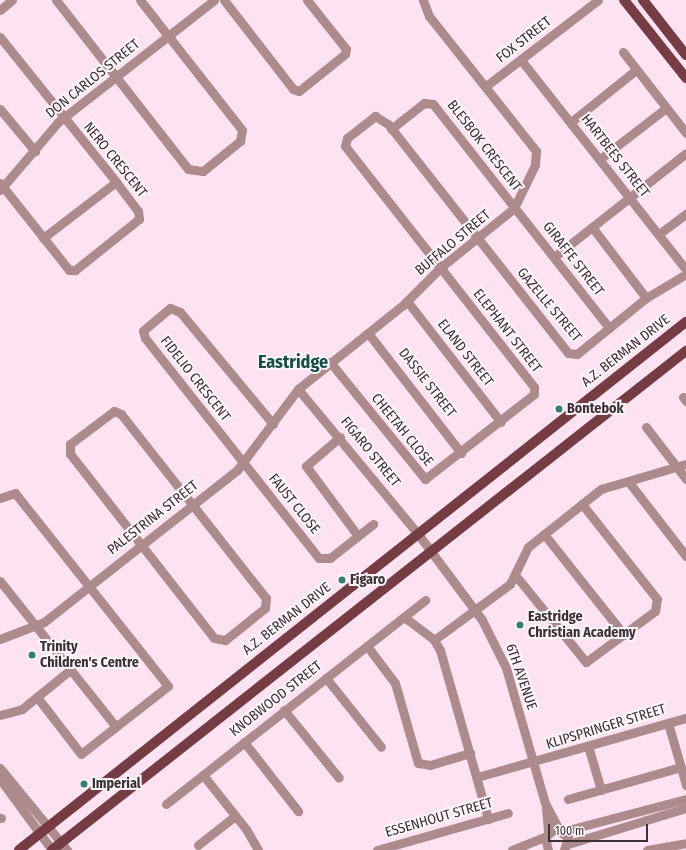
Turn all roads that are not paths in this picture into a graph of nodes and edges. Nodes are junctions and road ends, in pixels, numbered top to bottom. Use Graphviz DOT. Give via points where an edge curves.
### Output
graph roads {
  1 [pos="12,0"];
  2 [pos="56,0"];
  3 [pos="140,0"];
  4 [pos="214,0"];
  5 [pos="224,0"];
  6 [pos="307,0"];
  7 [pos="423,0"];
  8 [pos="598,0"];
  9 [pos="624,0"];
  10 [pos="643,0"];
  11 [pos="0,10"];
  12 [pos="0,37"];
  13 [pos="169,37"];
  14 [pos="623,52"];
  15 [pos="686,54"];
  16 [pos="522,60"];
  17 [pos="636,70"];
  18 [pos="116,78"];
  19 [pos="686,78"];
  20 [pos="486,86"];
  21 [pos="0,108"];
  22 [pos="666,108"];
  23 [pos="63,118"];
  24 [pos="570,122"];
  25 [pos="391,129"];
  26 [pos="686,133"];
  27 [pos="35,151"];
  28 [pos="686,153"];
  29 [pos="600,159"];
  30 [pos="116,182"];
  31 [pos="1,187"];
  32 [pos="630,197"];
  33 [pos="514,208"];
  34 [pos="686,214"];
  35 [pos="592,227"];
  36 [pos="659,234"];
  37 [pos="43,238"];
  38 [pos="478,239"];
  39 [pos="554,257"];
  40 [pos="440,268"];
  41 [pos="686,270"];
  42 [pos="686,274"];
  43 [pos="646,298"];
  44 [pos="407,301"];
  45 [pos="686,322"];
  46 [pos="609,328"];
  47 [pos="368,333"];
  48 [pos="686,351"];
  49 [pos="330,362"];
  50 [pos="298,389"];
  51 [pos="501,422"];
  52 [pos="273,424"];
  53 [pos="646,427"];
  54 [pos="340,437"];
  55 [pos="461,453"];
  56 [pos="244,463"];
  57 [pos="686,464"];
  58 [pos="676,467"];
  59 [pos="686,479"];
  60 [pos="628,481"];
  61 [pos="0,498"];
  62 [pos="582,504"];
  63 [pos="193,505"];
  64 [pos="374,524"];
  65 [pos="418,534"];
  66 [pos="544,534"];
  67 [pos="358,536"];
  68 [pos="141,546"];
  69 [pos="430,551"];
  70 [pos="686,556"];
  71 [pos="516,576"];
  72 [pos="0,581"];
  73 [pos="90,586"];
  74 [pos="425,600"];
  75 [pos="475,609"];
  76 [pos="404,616"];
  77 [pos="36,627"];
  78 [pos="624,635"];
  79 [pos="0,639"];
  80 [pos="434,640"];
  81 [pos="367,646"];
  82 [pos="71,669"];
  83 [pos="326,678"];
  84 [pos="37,697"];
  85 [pos="284,710"];
  86 [pos="0,716"];
  87 [pos="686,718"];
  88 [pos="668,723"];
  89 [pos="116,726"];
  90 [pos="244,742"];
  91 [pos="588,746"];
  92 [pos="381,747"];
  93 [pos="470,753"];
  94 [pos="533,762"];
  95 [pos="681,767"];
  96 [pos="0,768"];
  97 [pos="203,775"];
  98 [pos="339,778"];
  99 [pos="477,778"];
  100 [pos="0,779"];
  101 [pos="686,785"];
  102 [pos="601,790"];
  103 [pos="686,798"];
  104 [pos="568,799"];
  105 [pos="545,802"];
  106 [pos="166,804"];
  107 [pos="686,808"];
  108 [pos="298,811"];
  109 [pos="508,813"];
  110 [pos="235,816"];
  111 [pos="488,819"];
  112 [pos="48,827"];
  113 [pos="561,830"];
  114 [pos="40,834"];
  115 [pos="546,835"];
  116 [pos="686,843"];
  117 [pos="198,845"];
  118 [pos="64,846"];
  119 [pos="566,848"];
  120 [pos="20,850"];
  121 [pos="52,850"];
  122 [pos="258,850"];
  123 [pos="377,850"];
  124 [pos="512,850"];
  125 [pos="548,850"];
  126 [pos="649,850"];
  1 -- 11 [label="street"];
  2 -- 18 [label="street"];
  3 -- 13 [label="street"];
  4 -- 13 [label="street, DON CARLOS STREET"];
  5 -- 6 [label="street" via="293,89 299,91 345,54 346,49"];
  7 -- 20 [label="street, BUFFALO STREET" via="430,16"];
  8 -- 16 [label="street, FOX STREET"];
  9 -- 19 [label="main road"];
  10 -- 15 [label="main road"];
  12 -- 23 [label="street, NERO CRESCENT"];
  13 -- 18 [label="street, DON CARLOS STREET"];
  13 -- 18 [label="street" via="242,130 240,141 203,171 188,169"];
  14 -- 17 [label="street"];
  16 -- 20 [label="street, FOX STREET"];
  16 -- 24 [label="street, HARTBEES STREET"];
  17 -- 22 [label="street"];
  17 -- 24 [label="street"];
  18 -- 23 [label="street, DON CARLOS STREET"];
  20 -- 33 [label="street, BUFFALO STREET" via="536,151 535,165"];
  21 -- 27 [label="street"];
  22 -- 26 [label="street"];
  22 -- 29 [label="street"];
  23 -- 27 [label="street, DON CARLOS STREET"];
  23 -- 30 [label="street, NERO CRESCENT"];
  24 -- 29 [label="street, HARTBEES STREET"];
  25 -- 33 [label="street, BLESBOK CRESCENT" via="424,103 433,104"];
  25 -- 38 [label="street, GAZELLE STREET"];
  25 -- 40 [label="street, ELEPHANT STREET" via="382,117 375,116 346,138 345,146"];
  27 -- 31 [label="street, DON CARLOS STREET"];
  28 -- 32 [label="street"];
  29 -- 32 [label="street, HARTBEES STREET"];
  30 -- 37 [label="street"];
  30 -- 37 [label="street, NERO CRESCENT" via="138,211 139,219 75,270 65,268"];
  31 -- 37 [label="street, NERO CRESCENT"];
  32 -- 35 [label="street"];
  32 -- 36 [label="street, HARTBEES STREET"];
  33 -- 38 [label="street, BUFFALO STREET"];
  33 -- 39 [label="street, GIRAFFE STREET"];
  34 -- 36 [label="street"];
  35 -- 39 [label="street"];
  35 -- 43 [label="street"];
  36 -- 41 [label="street, HARTBEES STREET"];
  38 -- 40 [label="street, BUFFALO STREET"];
  38 -- 46 [label="street, GAZELLE STREET" via="568,353 577,354"];
  39 -- 46 [label="street, GIRAFFE STREET"];
  40 -- 44 [label="street, BUFFALO STREET"];
  40 -- 51 [label="street, ELEPHANT STREET" via="534,387 532,397"];
  42 -- 43 [label="street, GAZELLE STREET"];
  43 -- 46 [label="street, GAZELLE STREET"];
  44 -- 47 [label="street, BUFFALO STREET"];
  44 -- 51 [label="street, ELAND STREET"];
  45 -- 65 [label="main road, A.Z. BERMAN DRIVE"];
  47 -- 49 [label="street, BUFFALO STREET"];
  47 -- 55 [label="street, DASSIE STREET"];
  48 -- 69 [label="main road"];
  49 -- 50 [label="street, BUFFALO STREET"];
  49 -- 55 [label="street, CHEETAH CLOSE" via="422,478 428,478"];
  50 -- 52 [label="street, PALESTRINA STREET"];
  50 -- 54 [label="street, FIGARO STREET"];
  51 -- 55 [label="street, ELEPHANT STREET"];
  52 -- 56 [label="street, PALESTRINA STREET"];
  52 -- 56 [label="street, FIDELIO CRESCENT" via="180,312 170,308 144,330 145,338"];
  53 -- 58 [label="street"];
  54 -- 65 [label="street, FIGARO STREET"];
  54 -- 67 [label="street" via="306,466"];
  56 -- 63 [label="street, PALESTRINA STREET"];
  56 -- 67 [label="street, FAUST CLOSE" via="319,558 325,560"];
  57 -- 58 [label="street"];
  58 -- 59 [label="street"];
  58 -- 60 [label="street"];
  60 -- 62 [label="street" via="601,489"];
  60 -- 70 [label="street"];
  61 -- 73 [label="street" via="16,493"];
  62 -- 66 [label="street"];
  62 -- 78 [label="street" via="657,599 655,611"];
  63 -- 68 [label="street, PALESTRINA STREET"];
  63 -- 68 [label="street" via="121,414 114,411 70,444 70,454"];
  63 -- 68 [label="street" via="267,601 265,608 224,640 214,638"];
  64 -- 67 [label="street"];
  65 -- 69 [label="street, 6TH AVENUE"];
  65 -- 112 [label="main road, A.Z. BERMAN DRIVE"];
  66 -- 71 [label="street" via="528,547"];
  66 -- 78 [label="street"];
  68 -- 73 [label="street, PALESTRINA STREET"];
  69 -- 75 [label="street, 6TH AVENUE"];
  69 -- 118 [label="main road"];
  71 -- 75 [label="street"];
  71 -- 78 [label="street" via="584,661 592,660"];
  72 -- 77 [label="street"];
  73 -- 77 [label="street, PALESTRINA STREET"];
  73 -- 89 [label="street" via="168,686"];
  74 -- 76 [label="street, KNOBWOOD STREET"];
  75 -- 80 [label="street"];
  75 -- 94 [label="street, 6TH AVENUE" via="506,668"];
  76 -- 80 [label="street"];
  76 -- 81 [label="street, KNOBWOOD STREET"];
  77 -- 79 [label="street, PALESTRINA STREET"];
  77 -- 82 [label="street"];
  80 -- 93 [label="street"];
  81 -- 83 [label="street, KNOBWOOD STREET"];
  81 -- 93 [label="street" via="395,682 418,763 430,765"];
  82 -- 84 [label="street"];
  82 -- 89 [label="street"];
  83 -- 85 [label="street, KNOBWOOD STREET"];
  83 -- 92 [label="street"];
  84 -- 86 [label="street" via="22,709"];
  84 -- 89 [label="street" via="81,754"];
  85 -- 90 [label="street, KNOBWOOD STREET"];
  85 -- 98 [label="street"];
  87 -- 88 [label="street, KLIPSPRINGER STREET"];
  88 -- 91 [label="street, KLIPSPRINGER STREET"];
  88 -- 95 [label="street"];
  90 -- 97 [label="street, KNOBWOOD STREET"];
  90 -- 108 [label="street"];
  91 -- 94 [label="street, KLIPSPRINGER STREET"];
  91 -- 102 [label="street"];
  93 -- 99 [label="street"];
  94 -- 99 [label="street, KLIPSPRINGER STREET"];
  94 -- 105 [label="street, 6TH AVENUE"];
  95 -- 101 [label="street"];
  95 -- 102 [label="street"];
  96 -- 112 [label="street"];
  97 -- 106 [label="street, KNOBWOOD STREET"];
  97 -- 110 [label="street"];
  99 -- 111 [label="street"];
  100 -- 114 [label="street"];
  102 -- 104 [label="street"];
  103 -- 113 [label="street"];
  105 -- 113 [label="street, 6TH AVENUE"];
  105 -- 115 [label="street, 6TH AVENUE"];
  107 -- 119 [label="street"];
  109 -- 111 [label="street, ESSENHOUT STREET"];
  110 -- 117 [label="street"];
  110 -- 122 [label="street"];
  111 -- 123 [label="street, ESSENHOUT STREET"];
  112 -- 114 [label="main road, A.Z. BERMAN DRIVE"];
  112 -- 118 [label="street"];
  113 -- 115 [label="street"];
  113 -- 119 [label="street, 6TH AVENUE"];
  114 -- 120 [label="main road, A.Z. BERMAN DRIVE"];
  114 -- 121 [label="street"];
  115 -- 124 [label="street"];
  115 -- 125 [label="street, 6TH AVENUE"];
  116 -- 126 [label="street"];
  118 -- 121 [label="main road"];
}
